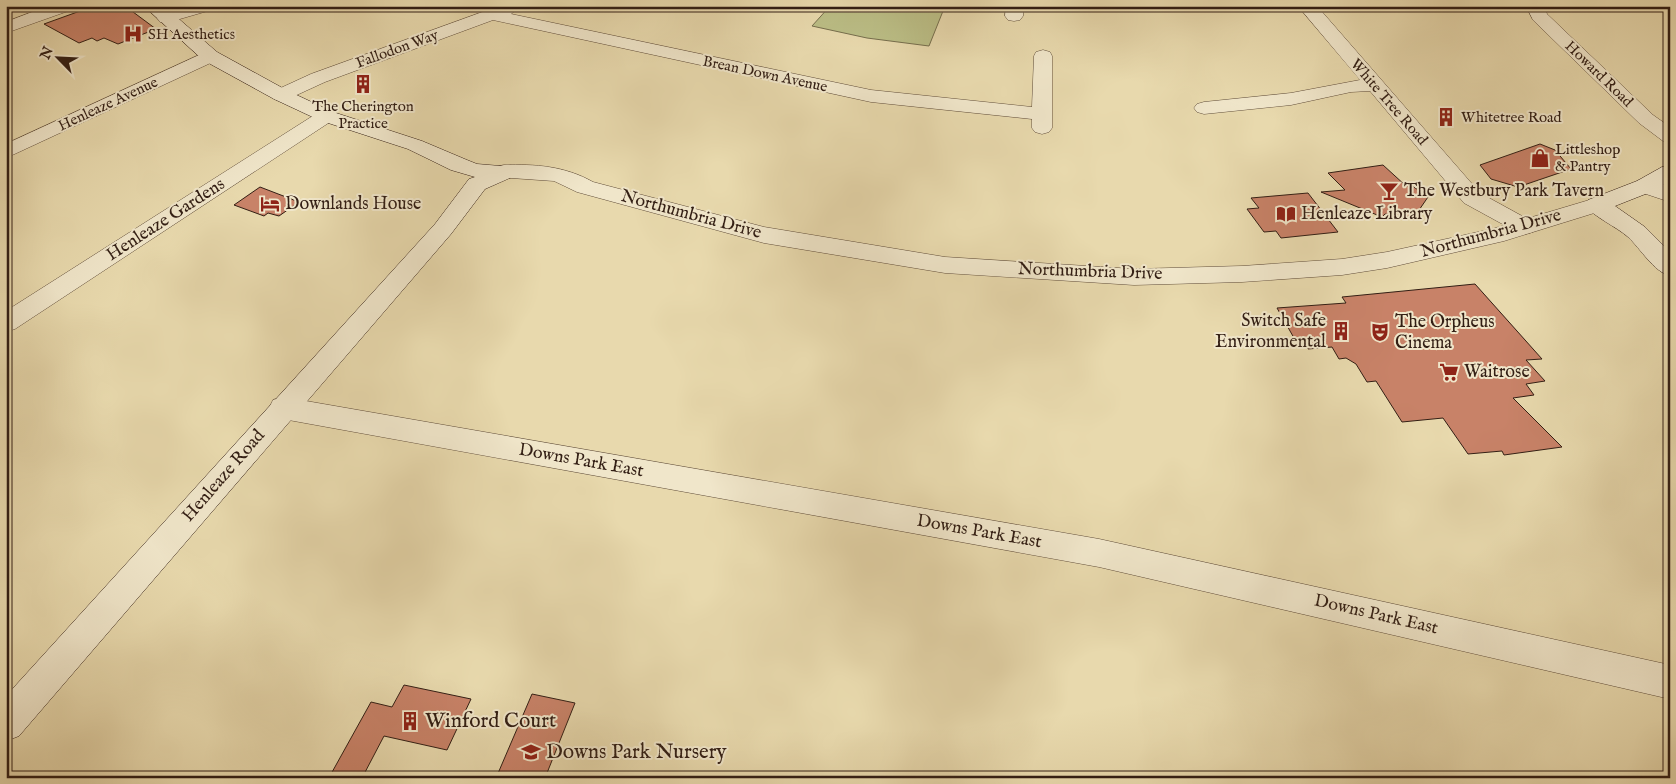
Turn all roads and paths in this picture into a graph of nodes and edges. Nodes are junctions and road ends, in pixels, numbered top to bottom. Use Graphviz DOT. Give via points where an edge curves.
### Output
graph roads {
  1 [pos="65,6"];
  2 [pos="205,6"];
  3 [pos="515,6"];
  4 [pos="1068,6"];
  5 [pos="1078,6"];
  6 [pos="1307,6"];
  7 [pos="1535,6"];
  8 [pos="160,12"];
  9 [pos="492,15"];
  10 [pos="6,28"];
  11 [pos="210,56"];
  12 [pos="1043,56"];
  13 [pos="1374,85"];
  14 [pos="281,95"];
  15 [pos="1204,108"];
  16 [pos="326,116"];
  17 [pos="1670,136"];
  18 [pos="6,152"];
  19 [pos="504,172"];
  20 [pos="1670,172"];
  21 [pos="1645,186"];
  22 [pos="1670,195"];
  23 [pos="1472,198"];
  24 [pos="1596,205"];
  25 [pos="1525,227"];
  26 [pos="1496,236"];
  27 [pos="1670,268"];
  28 [pos="6,323"];
  29 [pos="284,408"];
  30 [pos="1670,682"];
  31 [pos="6,723"];
  1 -- 10 [label="street"];
  2 -- 8 [label="street"];
  3 -- 9 [label="street, Fallodon Way"];
  4 -- 5 [label="street"];
  6 -- 13 [label="street, White Tree Road"];
  7 -- 17 [label="street, Howard Road" via="1539,16 1646,119"];
  8 -- 11 [label="street"];
  9 -- 12 [label="street, Brean Down Avenue" via="871,96 1042,121"];
  9 -- 14 [label="street, Fallodon Way" via="318,78"];
  11 -- 14 [label="street"];
  11 -- 18 [label="street, Henleaze Avenue"];
  13 -- 15 [label="street" via="1351,86 1290,99"];
  13 -- 23 [label="street, White Tree Road"];
  14 -- 16 [label="street"];
  16 -- 19 [label="street" via="415,145 474,170"];
  16 -- 28 [label="street, Henleaze Gardens"];
  19 -- 26 [label="street, Northumbria Drive" via="527,181 568,188 585,187 764,235 945,265 1134,277 1242,274 1342,267"];
  19 -- 29 [label="street, Henleaze Road" via="497,189 443,230"];
  20 -- 21 [label="street, Northumbria Drive"];
  21 -- 22 [label="street"];
  21 -- 24 [label="street, Northumbria Drive"];
  23 -- 25 [label="street, White Tree Road"];
  23 -- 26 [label="street, White Tree Road" via="1472,208"];
  24 -- 25 [label="street, Northumbria Drive"];
  24 -- 27 [label="street" via="1622,219 1644,237"];
  25 -- 26 [label="street, Northumbria Drive"];
  29 -- 30 [label="street, Downs Park East" via="1099,553"];
  29 -- 31 [label="street, Henleaze Road"];
}
